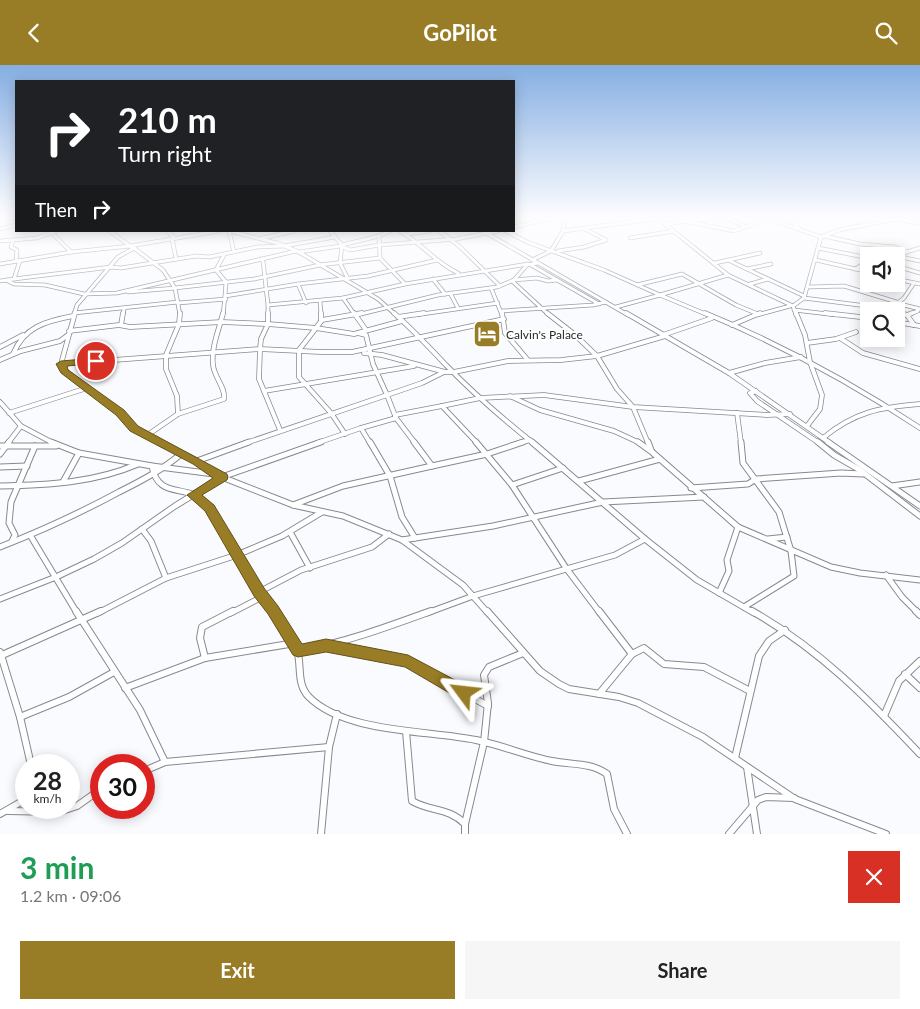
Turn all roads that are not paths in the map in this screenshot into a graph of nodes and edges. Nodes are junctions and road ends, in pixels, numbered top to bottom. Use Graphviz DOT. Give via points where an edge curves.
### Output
graph roads {
  1 [pos="17,252"];
  2 [pos="82,252"];
  3 [pos="125,252"];
  4 [pos="139,252"];
  5 [pos="175,252"];
  6 [pos="234,252"];
  7 [pos="298,252"];
  8 [pos="340,252"];
  9 [pos="380,252"];
  10 [pos="428,252"];
  11 [pos="464,252"];
  12 [pos="515,252"];
  13 [pos="549,252"];
  14 [pos="559,252"];
  15 [pos="701,252"];
  16 [pos="817,252"];
  17 [pos="836,252"];
  18 [pos="71,253"];
  19 [pos="760,253"];
  20 [pos="225,254"];
  21 [pos="214,256"];
  22 [pos="221,257"];
  23 [pos="380,257"];
  24 [pos="860,257"];
  25 [pos="905,258"];
  26 [pos="176,259"];
  27 [pos="261,259"];
  28 [pos="437,260"];
  29 [pos="728,260"];
  30 [pos="816,260"];
  31 [pos="18,261"];
  32 [pos="339,261"];
  33 [pos="920,261"];
  34 [pos="153,262"];
  35 [pos="532,263"];
  36 [pos="715,263"];
  37 [pos="0,264"];
  38 [pos="771,264"];
  39 [pos="320,265"];
  40 [pos="860,265"];
  41 [pos="111,267"];
  42 [pos="747,269"];
  43 [pos="855,269"];
  44 [pos="905,269"];
  45 [pos="216,270"];
  46 [pos="392,270"];
  47 [pos="860,270"];
  48 [pos="485,271"];
  49 [pos="462,274"];
  50 [pos="920,274"];
  51 [pos="728,275"];
  52 [pos="265,277"];
  53 [pos="14,279"];
  54 [pos="346,279"];
  55 [pos="432,279"];
  56 [pos="768,279"];
  57 [pos="6,280"];
  58 [pos="172,280"];
  59 [pos="513,280"];
  60 [pos="557,280"];
  61 [pos="0,281"];
  62 [pos="905,281"];
  63 [pos="226,282"];
  64 [pos="912,282"];
  65 [pos="405,283"];
  66 [pos="298,284"];
  67 [pos="749,284"];
  68 [pos="920,284"];
  69 [pos="637,285"];
  70 [pos="700,285"];
  71 [pos="500,286"];
  72 [pos="808,287"];
  73 [pos="175,288"];
  74 [pos="491,288"];
  75 [pos="265,290"];
  76 [pos="368,292"];
  77 [pos="117,293"];
  78 [pos="450,293"];
  79 [pos="84,294"];
  80 [pos="445,294"];
  81 [pos="660,295"];
  82 [pos="804,297"];
  83 [pos="225,298"];
  84 [pos="343,298"];
  85 [pos="320,301"];
  86 [pos="606,302"];
  87 [pos="897,302"];
  88 [pos="901,302"];
  89 [pos="178,303"];
  90 [pos="306,303"];
  91 [pos="498,303"];
  92 [pos="599,304"];
  93 [pos="905,304"];
  94 [pos="268,305"];
  95 [pos="860,305"];
  96 [pos="387,306"];
  97 [pos="616,307"];
  98 [pos="792,307"];
  99 [pos="458,308"];
  100 [pos="540,308"];
  101 [pos="919,308"];
  102 [pos="124,309"];
  103 [pos="502,311"];
  104 [pos="74,314"];
  105 [pos="758,314"];
  106 [pos="355,315"];
  107 [pos="907,315"];
  108 [pos="860,317"];
  109 [pos="712,318"];
  110 [pos="400,319"];
  111 [pos="504,319"];
  112 [pos="321,321"];
  113 [pos="222,322"];
  114 [pos="179,324"];
  115 [pos="268,324"];
  116 [pos="905,324"];
  117 [pos="121,325"];
  118 [pos="732,325"];
  119 [pos="914,325"];
  120 [pos="920,326"];
  121 [pos="316,328"];
  122 [pos="366,330"];
  123 [pos="856,332"];
  124 [pos="69,333"];
  125 [pos="358,333"];
  126 [pos="23,334"];
  127 [pos="433,335"];
  128 [pos="664,335"];
  129 [pos="421,337"];
  130 [pos="840,338"];
  131 [pos="807,343"];
  132 [pos="0,347"];
  133 [pos="430,347"];
  134 [pos="260,349"];
  135 [pos="299,349"];
  136 [pos="369,351"];
  137 [pos="214,352"];
  138 [pos="13,354"];
  139 [pos="166,355"];
  140 [pos="597,356"];
  141 [pos="801,357"];
  142 [pos="527,359"];
  143 [pos="0,361"];
  144 [pos="810,362"];
  145 [pos="61,364"];
  146 [pos="418,365"];
  147 [pos="920,369"];
  148 [pos="445,372"];
  149 [pos="454,373"];
  150 [pos="729,373"];
  151 [pos="377,374"];
  152 [pos="305,385"];
  153 [pos="88,388"];
  154 [pos="264,391"];
  155 [pos="756,391"];
  156 [pos="387,395"];
  157 [pos="510,396"];
  158 [pos="480,398"];
  159 [pos="0,402"];
  160 [pos="920,404"];
  161 [pos="442,406"];
  162 [pos="888,406"];
  163 [pos="633,407"];
  164 [pos="9,413"];
  165 [pos="331,413"];
  166 [pos="737,413"];
  167 [pos="178,414"];
  168 [pos="790,414"];
  169 [pos="778,416"];
  170 [pos="395,417"];
  171 [pos="22,425"];
  172 [pos="807,426"];
  173 [pos="361,428"];
  174 [pos="920,428"];
  175 [pos="280,431"];
  176 [pos="345,434"];
  177 [pos="146,436"];
  178 [pos="823,437"];
  179 [pos="530,440"];
  180 [pos="58,445"];
  181 [pos="0,446"];
  182 [pos="8,446"];
  183 [pos="35,446"];
  184 [pos="652,452"];
  185 [pos="79,453"];
  186 [pos="0,454"];
  187 [pos="181,454"];
  188 [pos="487,454"];
  189 [pos="660,459"];
  190 [pos="197,461"];
  191 [pos="138,464"];
  192 [pos="27,466"];
  193 [pos="432,466"];
  194 [pos="0,467"];
  195 [pos="166,467"];
  196 [pos="563,468"];
  197 [pos="152,470"];
  198 [pos="214,474"];
  199 [pos="864,474"];
  200 [pos="390,476"];
  201 [pos="878,476"];
  202 [pos="222,477"];
  203 [pos="756,479"];
  204 [pos="579,481"];
  205 [pos="920,482"];
  206 [pos="63,483"];
  207 [pos="512,485"];
  208 [pos="0,486"];
  209 [pos="17,486"];
  210 [pos="891,486"];
  211 [pos="691,488"];
  212 [pos="193,495"];
  213 [pos="704,497"];
  214 [pos="603,502"];
  215 [pos="293,505"];
  216 [pos="920,506"];
  217 [pos="322,512"];
  218 [pos="920,515"];
  219 [pos="532,518"];
  220 [pos="738,527"];
  221 [pos="142,529"];
  222 [pos="290,532"];
  223 [pos="389,534"];
  224 [pos="30,535"];
  225 [pos="787,537"];
  226 [pos="415,538"];
  227 [pos="645,539"];
  228 [pos="767,539"];
  229 [pos="12,541"];
  230 [pos="402,541"];
  231 [pos="0,547"];
  232 [pos="791,551"];
  233 [pos="237,555"];
  234 [pos="310,568"];
  235 [pos="566,568"];
  236 [pos="886,575"];
  237 [pos="56,577"];
  238 [pos="166,578"];
  239 [pos="920,579"];
  240 [pos="719,593"];
  241 [pos="261,595"];
  242 [pos="473,596"];
  243 [pos="0,599"];
  244 [pos="744,607"];
  245 [pos="920,615"];
  246 [pos="82,621"];
  247 [pos="785,630"];
  248 [pos="295,643"];
  249 [pos="326,646"];
  250 [pos="298,651"];
  251 [pos="523,653"];
  252 [pos="0,654"];
  253 [pos="632,654"];
  254 [pos="205,658"];
  255 [pos="920,661"];
  256 [pos="114,672"];
  257 [pos="905,674"];
  258 [pos="125,688"];
  259 [pos="920,688"];
  260 [pos="750,691"];
  261 [pos="599,694"];
  262 [pos="488,706"];
  263 [pos="337,714"];
  264 [pos="884,716"];
  265 [pos="20,717"];
  266 [pos="406,731"];
  267 [pos="484,742"];
  268 [pos="329,747"];
  269 [pos="28,754"];
  270 [pos="920,754"];
  271 [pos="735,758"];
  272 [pos="165,762"];
  273 [pos="155,766"];
  274 [pos="747,767"];
  275 [pos="90,797"];
  276 [pos="795,799"];
  277 [pos="15,806"];
  278 [pos="752,806"];
  279 [pos="4,813"];
  280 [pos="465,824"];
  281 [pos="321,834"];
  282 [pos="466,834"];
  283 [pos="627,834"];
  284 [pos="729,834"];
  285 [pos="757,834"];
  286 [pos="886,834"];
  1 -- 31 [label="street"];
  2 -- 18 [label="street"];
  3 -- 41 [label="street"];
  4 -- 34 [label="street"];
  5 -- 26 [label="street"];
  6 -- 20 [label="street"];
  7 -- 27 [label="street"];
  7 -- 39 [label="street"];
  8 -- 32 [label="street"];
  9 -- 23 [label="street"];
  10 -- 28 [label="street"];
  11 -- 48 [label="street"];
  12 -- 35 [label="street"];
  13 -- 35 [label="street"];
  14 -- 69 [label="street"];
  15 -- 36 [label="street"];
  16 -- 30 [label="street"];
  17 -- 24 [label="street"];
  18 -- 31 [label="street"];
  19 -- 29 [label="street"];
  20 -- 21 [label="street"];
  20 -- 22 [label="street"];
  21 -- 22 [label="street"];
  21 -- 26 [label="street"];
  22 -- 45 [label="street"];
  23 -- 32 [label="street"];
  23 -- 46 [label="street"];
  25 -- 33 [label="street"];
  26 -- 34 [label="street"];
  27 -- 45 [label="street"];
  27 -- 52 [label="street"];
  28 -- 46 [label="street"];
  28 -- 49 [label="street"];
  29 -- 36 [label="street"];
  29 -- 42 [label="street"];
  30 -- 43 [label="street"];
  30 -- 72 [label="street"];
  31 -- 37 [label="street"];
  31 -- 53 [label="street"];
  32 -- 39 [label="street"];
  32 -- 54 [label="street"];
  34 -- 41 [label="street"];
  34 -- 58 [label="street"];
  35 -- 48 [label="street"];
  35 -- 59 [label="street"];
  35 -- 60 [label="street"];
  35 -- 86 [label="street"];
  36 -- 51 [label="street"];
  38 -- 42 [label="street"];
  39 -- 52 [label="street"];
  39 -- 54 [label="street"];
  40 -- 43 [label="street"];
  41 -- 53 [label="street"];
  41 -- 79 [label="street"];
  42 -- 56 [label="street"];
  43 -- 47 [label="street"];
  44 -- 50 [label="street"];
  45 -- 58 [label="street"];
  45 -- 63 [label="street"];
  46 -- 54 [label="street"];
  46 -- 65 [label="street"];
  48 -- 49 [label="street"];
  48 -- 71 [label="street"];
  49 -- 55 [label="street"];
  50 -- 64 [label="street"];
  51 -- 67 [label="street"];
  51 -- 70 [label="street"];
  52 -- 63 [label="street"];
  52 -- 75 [label="street"];
  53 -- 57 [label="street"];
  54 -- 66 [label="street"];
  54 -- 76 [label="street"];
  55 -- 65 [label="street"];
  55 -- 80 [label="street"];
  56 -- 67 [label="street"];
  56 -- 82 [label="street"];
  57 -- 61 [label="street"];
  57 -- 79 [label="street" via="14,284 45,285"];
  58 -- 73 [label="street"];
  58 -- 77 [label="street"];
  59 -- 60 [label="street"];
  59 -- 71 [label="street"];
  59 -- 100 [label="street"];
  60 -- 92 [label="street"];
  62 -- 64 [label="street"];
  63 -- 73 [label="street"];
  63 -- 83 [label="street"];
  64 -- 68 [label="street"];
  64 -- 88 [label="street" via="908,295"];
  65 -- 76 [label="street"];
  66 -- 75 [label="street"];
  66 -- 90 [label="street"];
  67 -- 98 [label="street"];
  69 -- 70 [label="street" via="680,273"];
  69 -- 81 [label="street"];
  70 -- 81 [label="street"];
  70 -- 105 [label="street"];
  71 -- 74 [label="street"];
  72 -- 82 [label="street"];
  72 -- 87 [label="street" via="844,286"];
  73 -- 77 [label="street"];
  73 -- 89 [label="street"];
  74 -- 78 [label="street"];
  74 -- 91 [label="street"];
  75 -- 83 [label="street"];
  75 -- 94 [label="street"];
  76 -- 84 [label="street"];
  76 -- 96 [label="street"];
  77 -- 79 [label="street"];
  78 -- 80 [label="street"];
  78 -- 99 [label="street"];
  79 -- 104 [label="street"];
  80 -- 96 [label="street"];
  81 -- 97 [label="street"];
  81 -- 109 [label="street"];
  82 -- 95 [label="street"];
  82 -- 98 [label="street"];
  83 -- 89 [label="street"];
  83 -- 113 [label="street"];
  84 -- 85 [label="street"];
  84 -- 106 [label="street"];
  85 -- 90 [label="street"];
  85 -- 112 [label="street"];
  86 -- 92 [label="street"];
  86 -- 97 [label="street"];
  89 -- 102 [label="street"];
  89 -- 114 [label="street"];
  90 -- 94 [label="street"];
  91 -- 99 [label="street"];
  91 -- 103 [label="street"];
  92 -- 100 [label="street"];
  93 -- 101 [label="street"];
  94 -- 115 [label="street"];
  96 -- 106 [label="street"];
  96 -- 110 [label="street"];
  97 -- 128 [label="street"];
  98 -- 105 [label="street"];
  98 -- 108 [label="street"];
  98 -- 131 [label="street"];
  99 -- 110 [label="street"];
  100 -- 103 [label="street"];
  100 -- 140 [label="street"];
  101 -- 107 [label="street"];
  102 -- 104 [label="street"];
  102 -- 117 [label="street"];
  103 -- 111 [label="street"];
  104 -- 124 [label="street"];
  104 -- 126 [label="street" via="42,322"];
  105 -- 118 [label="street"];
  106 -- 112 [label="street"];
  106 -- 122 [label="street"];
  107 -- 119 [label="street"];
  109 -- 118 [label="street"];
  109 -- 128 [label="street"];
  110 -- 122 [label="street"];
  110 -- 129 [label="street"];
  111 -- 127 [label="street"];
  111 -- 142 [label="street" via="505,333"];
  112 -- 121 [label="street"];
  113 -- 114 [label="street"];
  113 -- 115 [label="street"];
  113 -- 137 [label="street"];
  114 -- 117 [label="street"];
  114 -- 139 [label="street"];
  115 -- 121 [label="street"];
  115 -- 134 [label="street"];
  116 -- 119 [label="street"];
  117 -- 124 [label="street"];
  118 -- 141 [label="street"];
  119 -- 120 [label="street"];
  121 -- 125 [label="street"];
  121 -- 135 [label="street"];
  122 -- 125 [label="street"];
  123 -- 130 [label="street"];
  124 -- 138 [label="street" via="57,342"];
  124 -- 145 [label="street"];
  125 -- 136 [label="street" via="366,335"];
  126 -- 132 [label="street"];
  126 -- 138 [label="street"];
  127 -- 129 [label="street"];
  127 -- 133 [label="street"];
  128 -- 140 [label="street"];
  128 -- 150 [label="street"];
  129 -- 133 [label="street"];
  129 -- 136 [label="street" via="381,345"];
  130 -- 131 [label="street"];
  130 -- 147 [label="street" via="863,353"];
  131 -- 144 [label="street"];
  133 -- 149 [label="street"];
  134 -- 135 [label="street"];
  134 -- 137 [label="street"];
  134 -- 154 [label="street" via="259,379"];
  135 -- 136 [label="street"];
  135 -- 152 [label="street" via="298,377"];
  136 -- 146 [label="street"];
  136 -- 151 [label="street"];
  137 -- 139 [label="street"];
  137 -- 167 [label="street" via="213,369 224,399"];
  138 -- 143 [label="street"];
  139 -- 145 [label="street"];
  139 -- 167 [label="street" via="166,373 176,391"];
  140 -- 142 [label="street"];
  140 -- 163 [label="street" via="617,389"];
  141 -- 144 [label="street"];
  141 -- 150 [label="street"];
  142 -- 149 [label="street"];
  144 -- 162 [label="street"];
  144 -- 172 [label="street" via="821,386 823,401 819,414"];
  145 -- 153 [label="street" via="64,371"];
  146 -- 148 [label="street"];
  146 -- 151 [label="street"];
  148 -- 149 [label="street"];
  148 -- 156 [label="street"];
  149 -- 158 [label="street"];
  150 -- 155 [label="street"];
  151 -- 152 [label="street"];
  151 -- 156 [label="street"];
  152 -- 154 [label="street"];
  152 -- 165 [label="street"];
  153 -- 164 [label="street"];
  153 -- 177 [label="street"];
  154 -- 175 [label="street"];
  155 -- 168 [label="street"];
  155 -- 169 [label="street" via="750,393"];
  156 -- 165 [label="street"];
  156 -- 170 [label="street"];
  157 -- 158 [label="street"];
  157 -- 163 [label="street" via="549,395"];
  157 -- 184 [label="street" via="540,410 626,435"];
  158 -- 161 [label="street"];
  158 -- 179 [label="street"];
  159 -- 164 [label="street"];
  160 -- 162 [label="street"];
  161 -- 170 [label="street"];
  161 -- 188 [label="street"];
  162 -- 174 [label="street"];
  162 -- 178 [label="street" via="847,419"];
  163 -- 166 [label="street"];
  163 -- 184 [label="street"];
  164 -- 171 [label="street"];
  165 -- 175 [label="street"];
  165 -- 176 [label="street"];
  166 -- 169 [label="street"];
  166 -- 203 [label="street" via="743,463"];
  167 -- 177 [label="street"];
  168 -- 169 [label="street"];
  168 -- 172 [label="street"];
  169 -- 199 [label="street"];
  170 -- 173 [label="street"];
  170 -- 193 [label="street"];
  171 -- 180 [label="street"];
  171 -- 182 [label="street"];
  172 -- 178 [label="street"];
  173 -- 176 [label="street"];
  173 -- 200 [label="street"];
  175 -- 190 [label="street"];
  176 -- 202 [label="street"];
  177 -- 187 [label="street"];
  178 -- 201 [label="street"];
  179 -- 188 [label="street"];
  179 -- 196 [label="street"];
  180 -- 183 [label="street"];
  180 -- 185 [label="street"];
  181 -- 182 [label="street"];
  182 -- 183 [label="street"];
  182 -- 186 [label="street"];
  183 -- 192 [label="street"];
  184 -- 189 [label="street"];
  185 -- 191 [label="street"];
  185 -- 206 [label="street"];
  187 -- 190 [label="street"];
  187 -- 195 [label="street"];
  188 -- 193 [label="street"];
  188 -- 207 [label="street"];
  189 -- 204 [label="street"];
  189 -- 211 [label="street"];
  190 -- 198 [label="street"];
  191 -- 197 [label="street"];
  191 -- 206 [label="street" via="113,474"];
  192 -- 194 [label="street"];
  192 -- 209 [label="street"];
  193 -- 200 [label="street"];
  195 -- 197 [label="street"];
  195 -- 198 [label="street"];
  196 -- 204 [label="street"];
  196 -- 207 [label="street"];
  197 -- 212 [label="street" via="153,479 165,487"];
  197 -- 224 [label="street" via="93,506"];
  198 -- 202 [label="street"];
  199 -- 201 [label="street"];
  199 -- 203 [label="street"];
  199 -- 218 [label="street"];
  200 -- 215 [label="street"];
  200 -- 226 [label="street" via="402,517"];
  201 -- 210 [label="street"];
  202 -- 212 [label="street"];
  202 -- 215 [label="street"];
  203 -- 211 [label="street" via="748,484"];
  203 -- 225 [label="street" via="779,513"];
  204 -- 214 [label="street"];
  205 -- 210 [label="street"];
  206 -- 209 [label="street"];
  207 -- 219 [label="street"];
  208 -- 209 [label="street"];
  209 -- 229 [label="street" via="9,511 15,535"];
  210 -- 216 [label="street"];
  211 -- 213 [label="street"];
  212 -- 221 [label="street"];
  212 -- 233 [label="street" via="210,508"];
  213 -- 214 [label="street"];
  213 -- 220 [label="street"];
  214 -- 219 [label="street"];
  214 -- 227 [label="street"];
  215 -- 217 [label="street"];
  217 -- 222 [label="street"];
  217 -- 223 [label="street" via="343,516"];
  219 -- 226 [label="street"];
  219 -- 235 [label="street"];
  220 -- 228 [label="street"];
  220 -- 240 [label="street" via="727,560 729,571"];
  221 -- 237 [label="street" via="94,559"];
  221 -- 238 [label="street" via="154,547"];
  222 -- 233 [label="street"];
  222 -- 234 [label="street"];
  223 -- 230 [label="street"];
  223 -- 234 [label="street" via="372,547"];
  224 -- 229 [label="street"];
  224 -- 237 [label="street"];
  225 -- 228 [label="street"];
  225 -- 232 [label="street"];
  226 -- 230 [label="street"];
  227 -- 235 [label="street" via="615,555"];
  227 -- 240 [label="street"];
  228 -- 232 [label="street"];
  229 -- 231 [label="street"];
  230 -- 242 [label="street" via="445,570"];
  232 -- 236 [label="street" via="830,567"];
  232 -- 244 [label="street" via="792,580"];
  233 -- 238 [label="street"];
  233 -- 241 [label="street"];
  234 -- 241 [label="street"];
  235 -- 242 [label="street"];
  235 -- 253 [label="street"];
  236 -- 239 [label="street"];
  236 -- 245 [label="street"];
  237 -- 243 [label="street"];
  237 -- 246 [label="street"];
  238 -- 246 [label="street"];
  240 -- 244 [label="street"];
  241 -- 248 [label="street"];
  241 -- 254 [label="street" via="202,627 200,638"];
  242 -- 249 [label="street"];
  242 -- 251 [label="street"];
  244 -- 247 [label="street"];
  246 -- 252 [label="street"];
  246 -- 256 [label="street"];
  247 -- 260 [label="street" via="768,641 759,657"];
  247 -- 264 [label="street" via="844,677"];
  248 -- 250 [label="street"];
  248 -- 254 [label="street"];
  249 -- 250 [label="street"];
  249 -- 262 [label="street" via="408,661"];
  250 -- 263 [label="street" via="302,689"];
  251 -- 261 [label="street" via="559,685"];
  251 -- 262 [label="street" via="489,667 484,681"];
  252 -- 265 [label="street"];
  253 -- 260 [label="street" via="644,648 664,664 704,667"];
  253 -- 261 [label="street"];
  254 -- 258 [label="street"];
  255 -- 257 [label="street"];
  256 -- 258 [label="street"];
  256 -- 265 [label="street" via="69,697"];
  257 -- 259 [label="street"];
  257 -- 264 [label="street"];
  258 -- 272 [label="street" via="140,710"];
  260 -- 271 [label="street"];
  261 -- 271 [label="street" via="638,703 660,713"];
  262 -- 267 [label="street"];
  263 -- 266 [label="street" via="368,725"];
  263 -- 268 [label="street"];
  264 -- 270 [label="street"];
  265 -- 269 [label="street"];
  266 -- 267 [label="street"];
  266 -- 280 [label="street" via="412,801 428,808 453,812"];
  267 -- 280 [label="street"];
  267 -- 283 [label="street" via="552,761 603,770 614,809"];
  268 -- 272 [label="street"];
  268 -- 281 [label="street"];
  271 -- 274 [label="street"];
  272 -- 273 [label="street"];
  274 -- 276 [label="street"];
  274 -- 278 [label="street"];
  275 -- 279 [label="street" via="77,806 59,812"];
  276 -- 278 [label="street" via="766,797"];
  276 -- 286 [label="street"];
  277 -- 279 [label="street"];
  278 -- 284 [label="street"];
  278 -- 285 [label="street"];
  280 -- 282 [label="street"];
}
